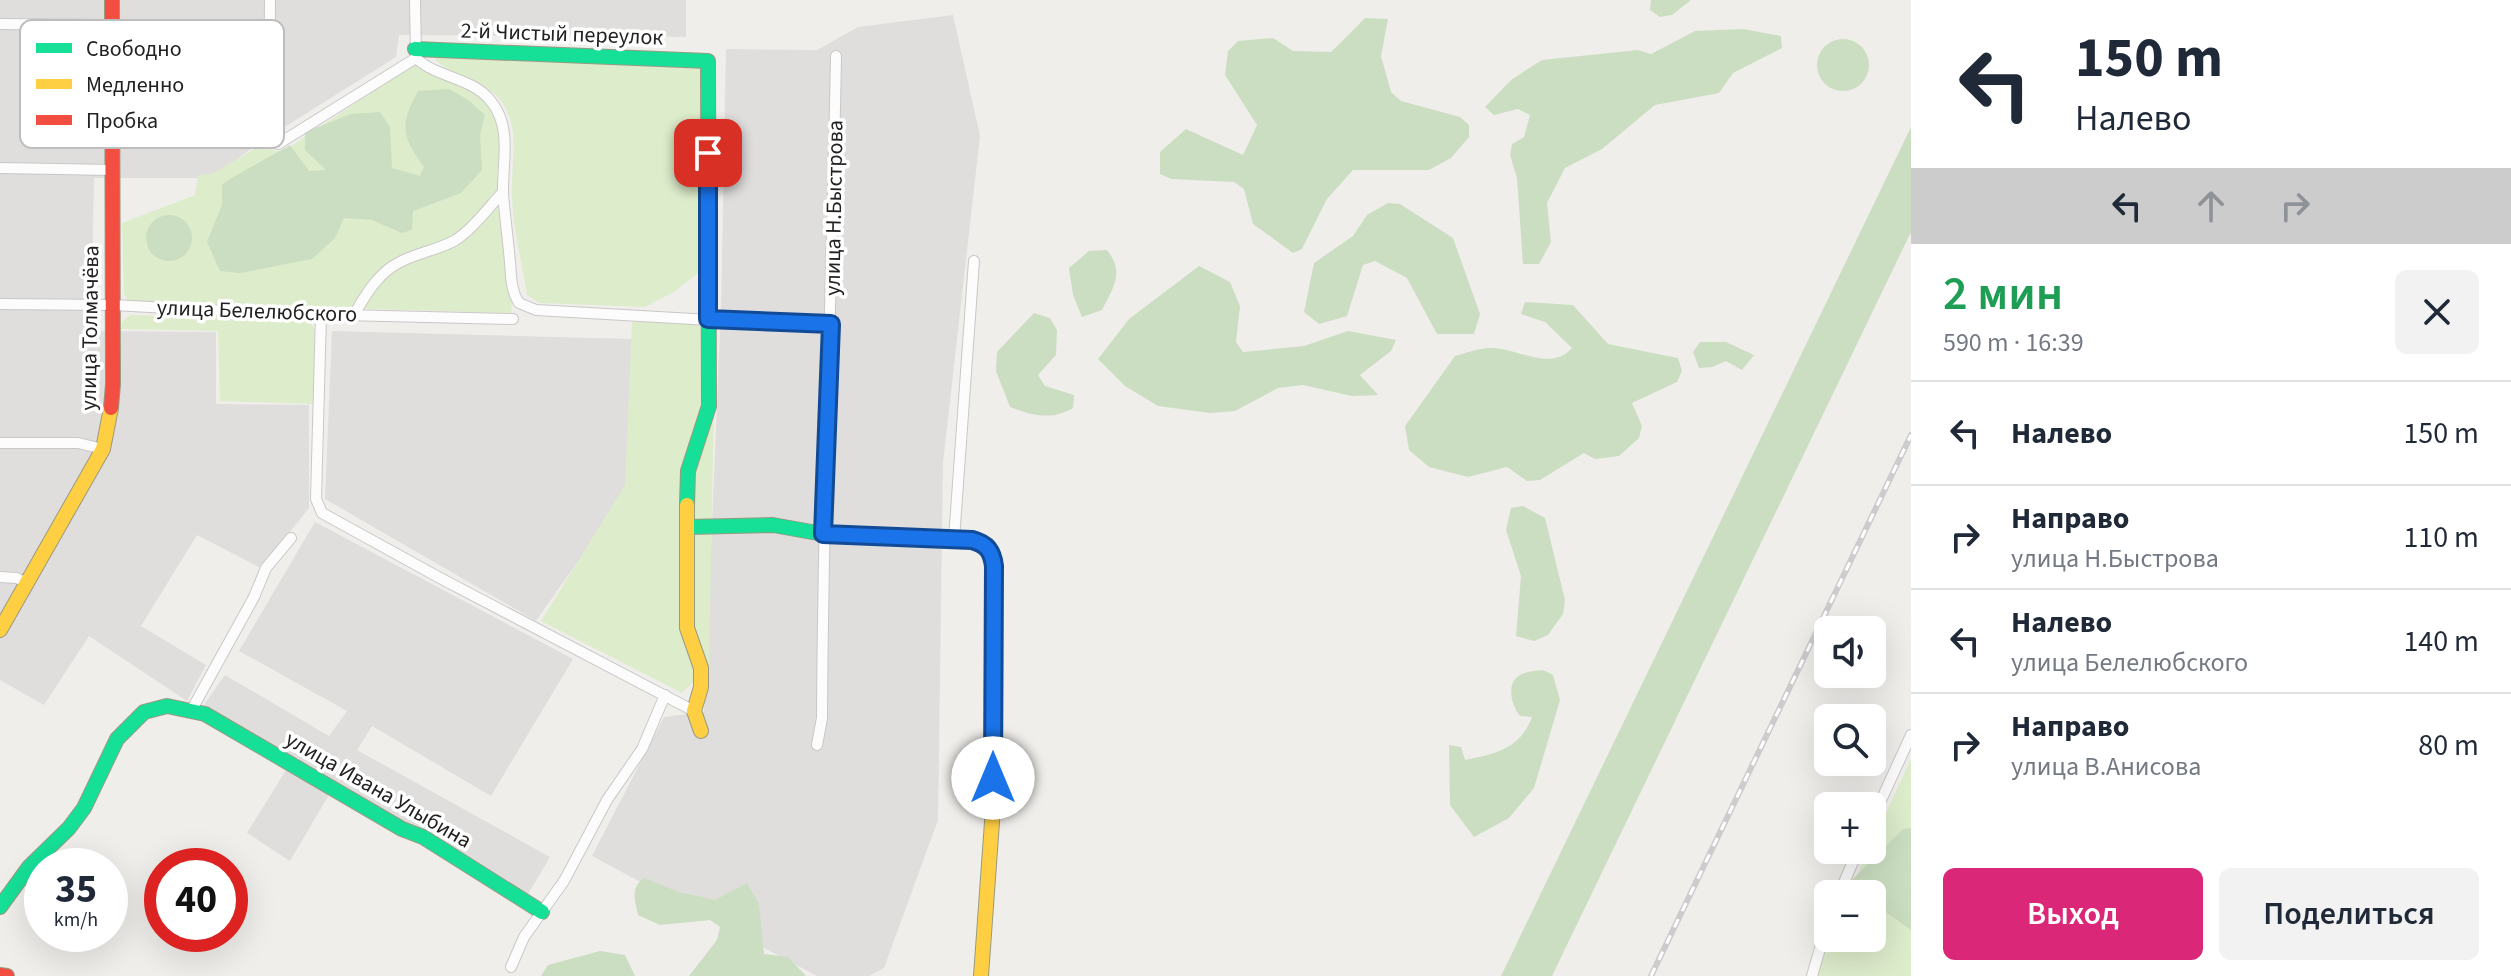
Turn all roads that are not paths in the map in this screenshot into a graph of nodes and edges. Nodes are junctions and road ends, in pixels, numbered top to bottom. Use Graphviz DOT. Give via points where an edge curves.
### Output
graph roads {
  1 [pos="270,0"];
  2 [pos="415,0"];
  3 [pos="270,20"];
  4 [pos="0,24"];
  5 [pos="20,24"];
  6 [pos="415,54"];
  7 [pos="836,56"];
  8 [pos="284,140"];
  9 [pos="114,148"];
  10 [pos="0,168"];
  11 [pos="114,170"];
  12 [pos="503,192"];
  13 [pos="974,261"];
  14 [pos="0,304"];
  15 [pos="113,305"];
  16 [pos="355,313"];
  17 [pos="321,314"];
  18 [pos="513,319"];
  19 [pos="708,319"];
  20 [pos="831,324"];
  21 [pos="0,443"];
  22 [pos="103,449"];
  23 [pos="688,527"];
  24 [pos="823,534"];
  25 [pos="291,538"];
  26 [pos="954,539"];
  27 [pos="0,577"];
  28 [pos="26,583"];
  29 [pos="0,630"];
  30 [pos="665,695"];
  31 [pos="191,711"];
  32 [pos="694,711"];
  33 [pos="701,731"];
  34 [pos="1911,735"];
  35 [pos="817,745"];
  36 [pos="1885,792"];
  37 [pos="0,907"];
  38 [pos="542,912"];
  39 [pos="1819,952"];
  40 [pos="511,967"];
  41 [pos="0,975"];
  42 [pos="7,976"];
  43 [pos="981,976"];
  44 [pos="1812,976"];
  1 -- 3 [label="street"];
  2 -- 6 [label="street"];
  4 -- 5 [label="street"];
  6 -- 8 [label="street"];
  6 -- 12 [label="street" via="426,68 475,87 491,100 506,142"];
  6 -- 19 [label="street, 2-й Чистый переулок" via="708,61"];
  7 -- 20 [label="street, улица Н.Быстрова"];
  9 -- 11 [label="street, улица Толмачёва"];
  10 -- 11 [label="street"];
  11 -- 15 [label="street, улица Толмачёва"];
  12 -- 16 [label="street" via="453,241 398,262 382,275"];
  12 -- 19 [label="street" via="512,285 519,303 536,310"];
  13 -- 26 [label="street"];
  14 -- 15 [label="street, улица Белелюбского"];
  15 -- 17 [label="street, улица Белелюбского"];
  15 -- 22 [label="street, улица Толмачёва" via="113,384"];
  16 -- 17 [label="street, улица Белелюбского"];
  16 -- 18 [label="street, улица Белелюбского"];
  17 -- 30 [label="street" via="318,507 329,518"];
  19 -- 20 [label="street"];
  19 -- 23 [label="street" via="709,406 688,471"];
  20 -- 24 [label="street, улица Н.Быстрова"];
  21 -- 22 [label="street" via="78,443"];
  22 -- 28 [label="street, улица Толмачёва"];
  23 -- 24 [label="street" via="773,525"];
  23 -- 32 [label="street" via="687,628 701,668"];
  24 -- 26 [label="street"];
  24 -- 35 [label="street, улица Н.Быстрова" via="822,718"];
  25 -- 31 [label="street" via="266,568"];
  26 -- 43 [label="street" via="983,543 994,566 993,808"];
  27 -- 28 [label="street"];
  28 -- 29 [label="street, улица Толмачёва"];
  30 -- 32 [label="street"];
  30 -- 38 [label="street" via="642,749"];
  31 -- 37 [label="street" via="167,706 144,712 117,739 84,808"];
  31 -- 38 [label="street, улица Ивана Улыбина" via="205,714 423,837"];
  32 -- 33 [label="street"];
  34 -- 36 [label="street"];
  38 -- 40 [label="street"];
  39 -- 44 [label="street"];
  41 -- 42 [label="street"];
}
